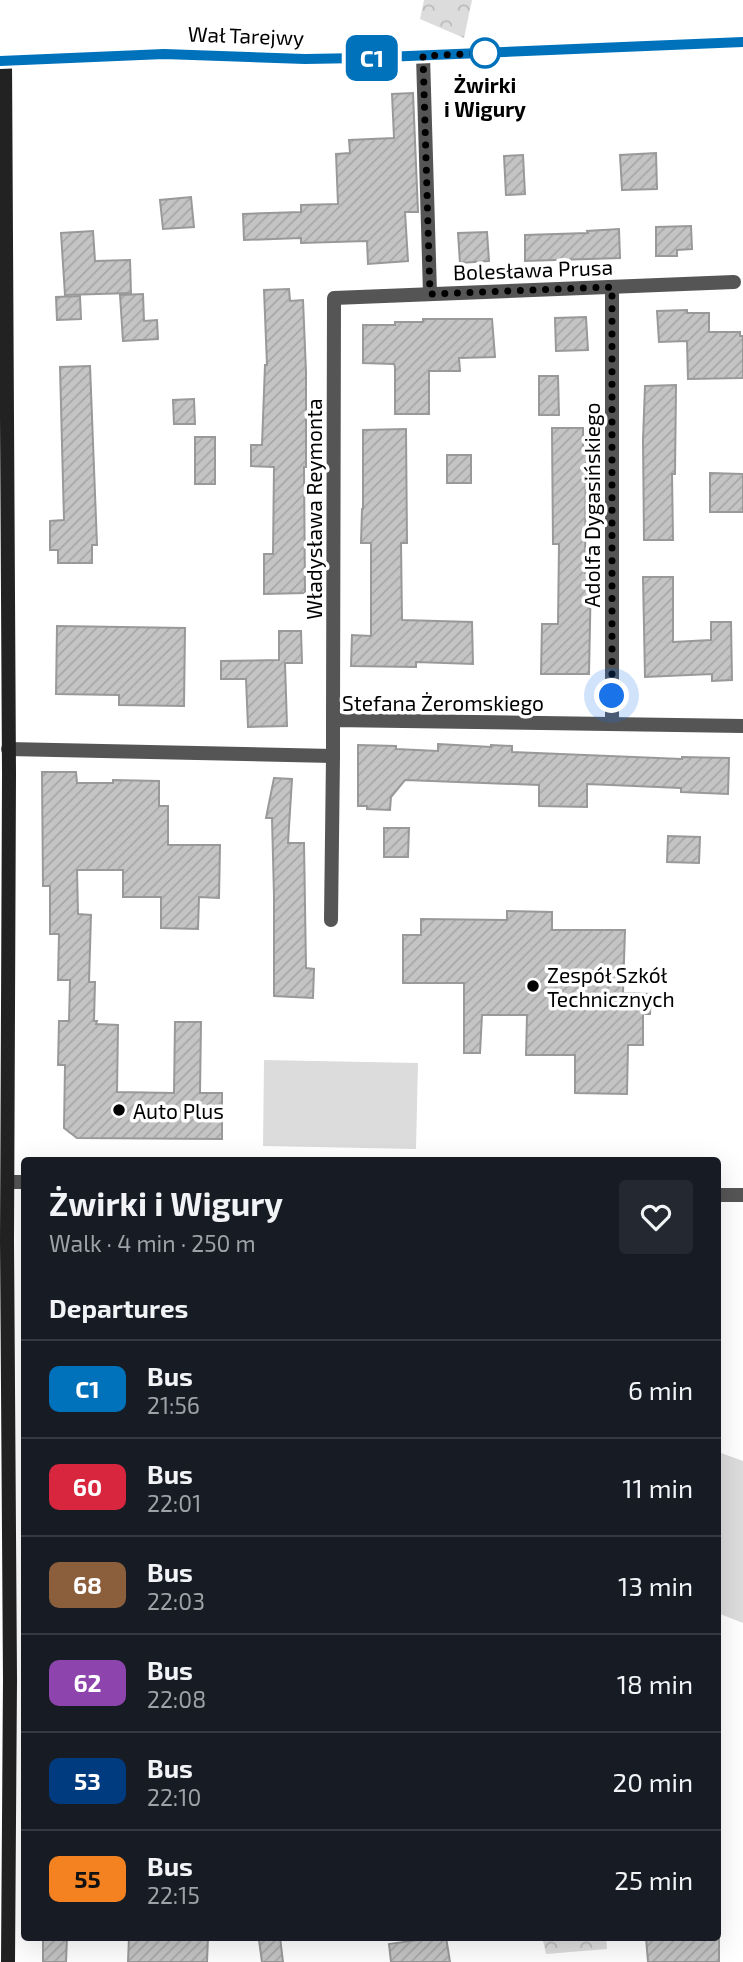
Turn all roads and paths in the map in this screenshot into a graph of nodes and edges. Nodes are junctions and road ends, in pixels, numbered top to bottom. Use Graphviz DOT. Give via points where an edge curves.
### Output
graph roads {
  1 [pos="743,42"];
  2 [pos="423,56"];
  3 [pos="2,61"];
  4 [pos="734,282"];
  5 [pos="612,287"];
  6 [pos="430,294"];
  7 [pos="334,298"];
  8 [pos="333,720"];
  9 [pos="612,724"];
  10 [pos="743,726"];
  11 [pos="8,749"];
  12 [pos="332,756"];
  13 [pos="331,920"];
  14 [pos="8,1182"];
  15 [pos="21,1182"];
  16 [pos="721,1195"];
  17 [pos="743,1195"];
  18 [pos="5,1730"];
  19 [pos="8,1962"];
  1 -- 2 [label="street, Wał Tarejwy"];
  2 -- 3 [label="street, Wał Tarejwy" via="305,59 164,54"];
  2 -- 6 [label="street"];
  3 -- 11 [label="street"];
  4 -- 5 [label="street, Bolesława Prusa"];
  5 -- 6 [label="street, Bolesława Prusa"];
  5 -- 9 [label="street, Adolfa Dygasińskiego"];
  6 -- 7 [label="street, Bolesława Prusa"];
  7 -- 8 [label="street, Władysława Reymonta"];
  8 -- 9 [label="street, Stefana Żeromskiego"];
  8 -- 12 [label="street, Stefana Żeromskiego"];
  9 -- 10 [label="street, Stefana Żeromskiego"];
  11 -- 12 [label="street"];
  11 -- 14 [label="street"];
  12 -- 13 [label="street"];
  14 -- 15 [label="street"];
  14 -- 18 [label="street"];
  16 -- 17 [label="street"];
  18 -- 19 [label="street"];
}
